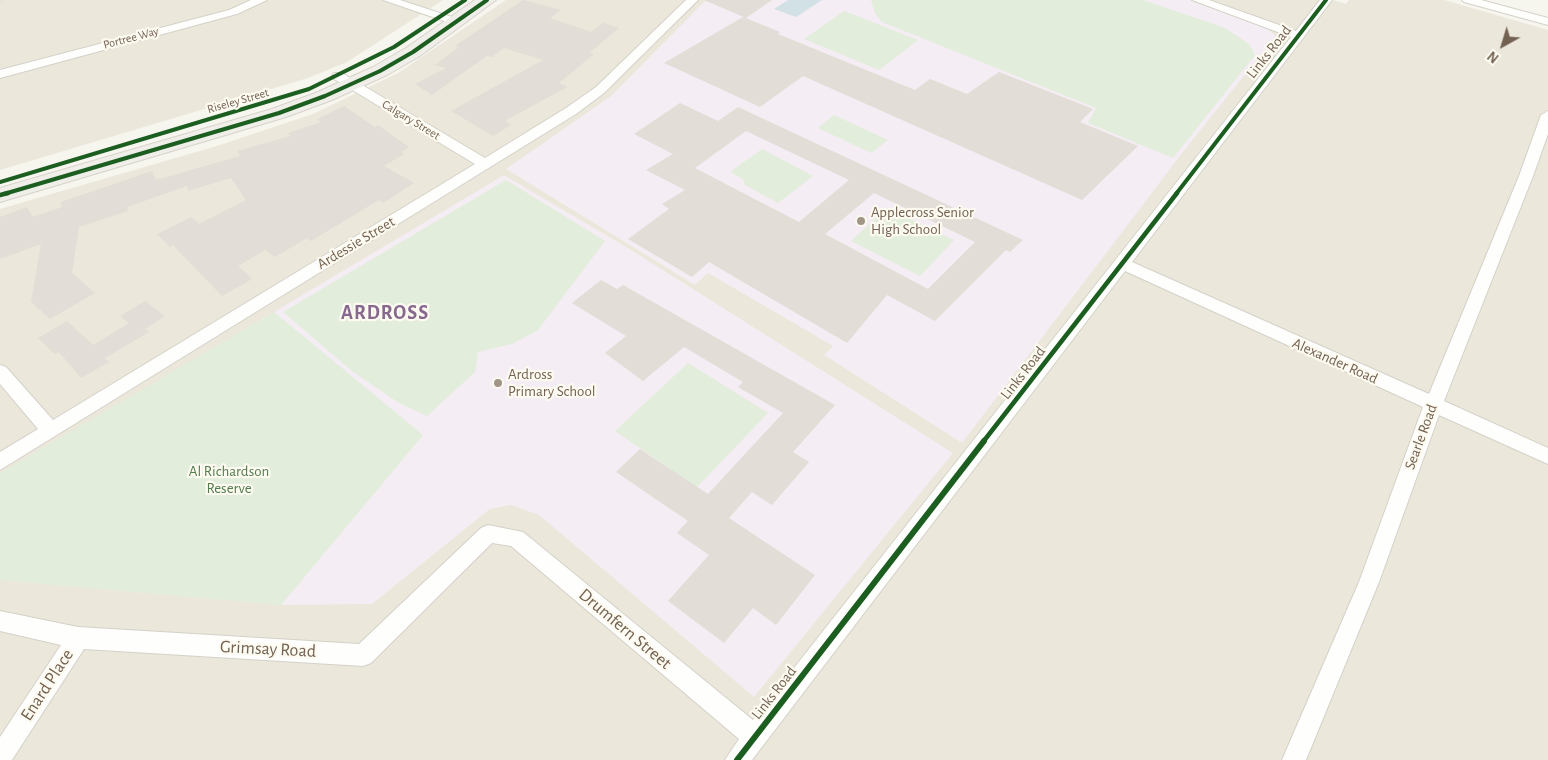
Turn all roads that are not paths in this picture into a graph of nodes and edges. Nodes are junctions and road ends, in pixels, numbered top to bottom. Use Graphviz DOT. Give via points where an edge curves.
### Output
graph roads {
  1 [pos="261,0"];
  2 [pos="389,0"];
  3 [pos="465,0"];
  4 [pos="487,0"];
  5 [pos="692,0"];
  6 [pos="1198,0"];
  7 [pos="1326,0"];
  8 [pos="1468,0"];
  9 [pos="1486,0"];
  10 [pos="1548,17"];
  11 [pos="450,19"];
  12 [pos="1548,22"];
  13 [pos="1298,36"];
  14 [pos="0,74"];
  15 [pos="344,80"];
  16 [pos="1548,114"];
  17 [pos="486,164"];
  18 [pos="0,182"];
  19 [pos="0,195"];
  20 [pos="1122,264"];
  21 [pos="0,372"];
  22 [pos="1433,405"];
  23 [pos="50,430"];
  24 [pos="1548,456"];
  25 [pos="0,462"];
  26 [pos="488,534"];
  27 [pos="0,621"];
  28 [pos="78,638"];
  29 [pos="755,737"];
  30 [pos="0,758"];
  31 [pos="737,760"];
  32 [pos="1294,760"];
  1 -- 14 [label="street, Portree Way" via="232,12"];
  2 -- 11 [label="street"];
  3 -- 11 [label="highway, Riseley Street"];
  4 -- 11 [label="highway, Riseley Street"];
  5 -- 17 [label="street, Ardessie Street" via="594,94"];
  6 -- 13 [label="street"];
  7 -- 13 [label="street, Links Road"];
  8 -- 12 [label="street"];
  9 -- 10 [label="street"];
  11 -- 15 [label="highway, Riseley Street" via="413,52"];
  13 -- 20 [label="street, Links Road"];
  15 -- 17 [label="street, Calgary Street"];
  15 -- 18 [label="highway, Riseley Street"];
  15 -- 19 [label="highway, Riseley Street" via="279,112"];
  16 -- 22 [label="street, Searle Road"];
  17 -- 23 [label="street, Ardessie Street"];
  20 -- 22 [label="street, Alexander Road"];
  20 -- 29 [label="street, Links Road"];
  21 -- 23 [label="street"];
  22 -- 24 [label="street, Alexander Road"];
  22 -- 32 [label="street, Searle Road" via="1369,582"];
  23 -- 25 [label="street, Ardessie Street"];
  26 -- 28 [label="street, Grimsay Road" via="363,655"];
  26 -- 29 [label="street, Drumfern Street" via="516,538"];
  27 -- 28 [label="street, Grimsay Road"];
  28 -- 30 [label="street, Enard Place"];
  29 -- 31 [label="street, Links Road"];
}
